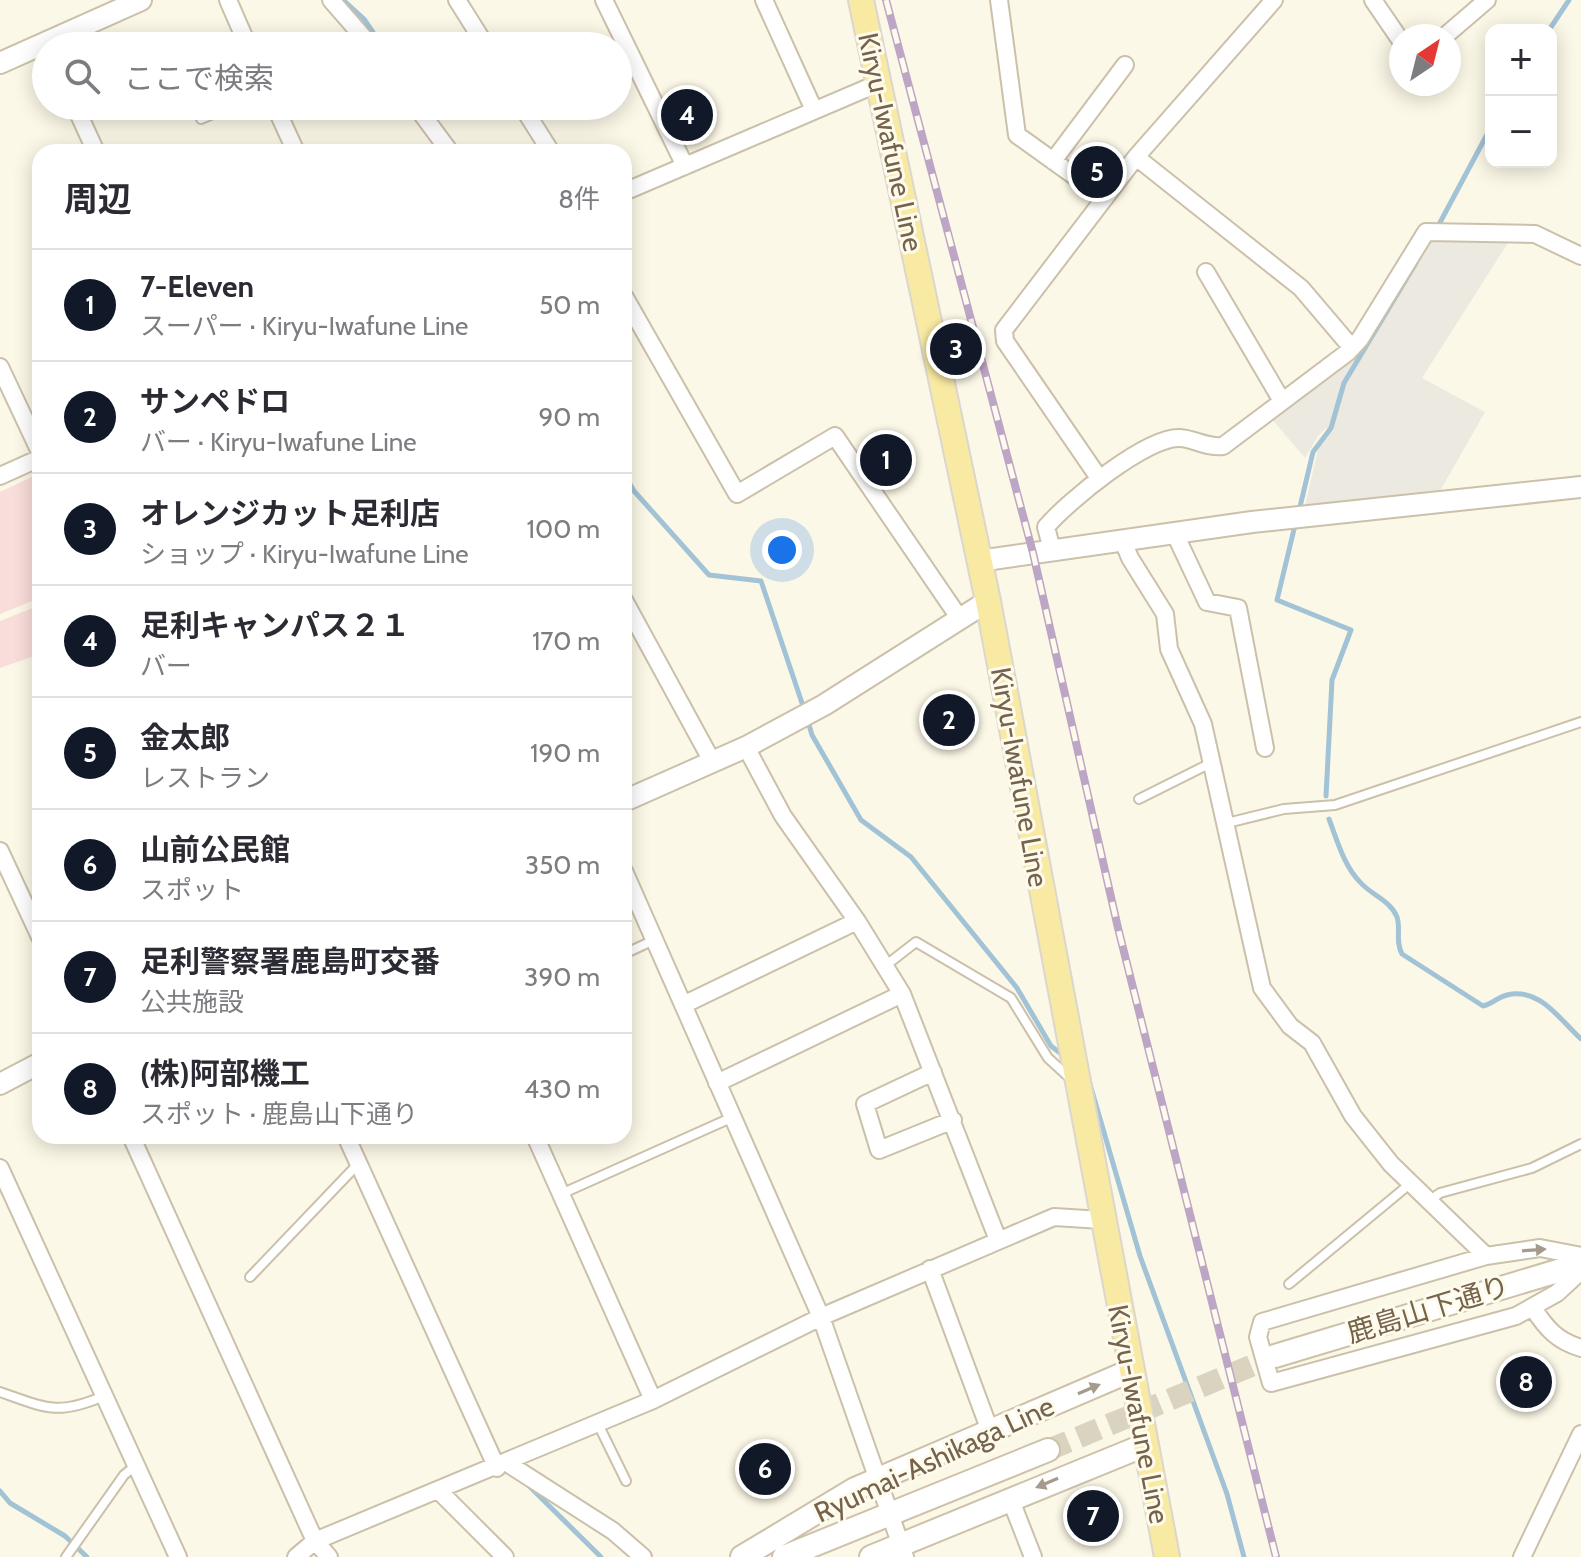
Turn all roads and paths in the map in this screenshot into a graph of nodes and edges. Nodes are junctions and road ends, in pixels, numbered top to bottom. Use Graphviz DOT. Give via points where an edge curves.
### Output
graph roads {
  1 [pos="141,0"];
  2 [pos="228,0"];
  3 [pos="331,0"];
  4 [pos="457,0"];
  5 [pos="604,0"];
  6 [pos="764,0"];
  7 [pos="861,0"];
  8 [pos="999,0"];
  9 [pos="1274,0"];
  10 [pos="1373,0"];
  11 [pos="1487,0"];
  12 [pos="1389,24"];
  13 [pos="1459,24"];
  14 [pos="73,32"];
  15 [pos="242,32"];
  16 [pos="359,32"];
  17 [pos="477,32"];
  18 [pos="620,32"];
  19 [pos="32,50"];
  20 [pos="632,57"];
  21 [pos="0,63"];
  22 [pos="1125,65"];
  23 [pos="879,83"];
  24 [pos="814,110"];
  25 [pos="81,120"];
  26 [pos="281,120"];
  27 [pos="426,120"];
  28 [pos="531,120"];
  29 [pos="92,144"];
  30 [pos="292,144"];
  31 [pos="444,144"];
  32 [pos="546,144"];
  33 [pos="1136,157"];
  34 [pos="1053,161"];
  35 [pos="685,166"];
  36 [pos="632,189"];
  37 [pos="1105,198"];
  38 [pos="1581,256"];
  39 [pos="1206,272"];
  40 [pos="632,310"];
  41 [pos="1352,348"];
  42 [pos="0,367"];
  43 [pos="1282,401"];
  44 [pos="32,437"];
  45 [pos="32,459"];
  46 [pos="0,476"];
  47 [pos="1099,478"];
  48 [pos="1581,487"];
  49 [pos="1175,534"];
  50 [pos="1123,541"];
  51 [pos="1052,550"];
  52 [pos="979,561"];
  53 [pos="988,601"];
  54 [pos="632,615"];
  55 [pos="960,619"];
  56 [pos="1581,722"];
  57 [pos="746,747"];
  58 [pos="1265,748"];
  59 [pos="1213,762"];
  60 [pos="713,763"];
  61 [pos="632,798"];
  62 [pos="1139,799"];
  63 [pos="1227,823"];
  64 [pos="0,851"];
  65 [pos="632,889"];
  66 [pos="32,920"];
  67 [pos="857,921"];
  68 [pos="654,940"];
  69 [pos="632,950"];
  70 [pos="885,966"];
  71 [pos="902,994"];
  72 [pos="683,1005"];
  73 [pos="32,1067"];
  74 [pos="933,1072"];
  75 [pos="717,1083"];
  76 [pos="0,1084"];
  77 [pos="1077,1085"];
  78 [pos="733,1117"];
  79 [pos="953,1120"];
  80 [pos="135,1144"];
  81 [pos="350,1144"];
  82 [pos="539,1144"];
  83 [pos="1581,1144"];
  84 [pos="358,1163"];
  85 [pos="0,1168"];
  86 [pos="1411,1182"];
  87 [pos="561,1194"];
  88 [pos="1427,1202"];
  89 [pos="1102,1220"];
  90 [pos="998,1240"];
  91 [pos="1486,1256"];
  92 [pos="1581,1256"];
  93 [pos="1581,1264"];
  94 [pos="930,1269"];
  95 [pos="1581,1271"];
  96 [pos="250,1277"];
  97 [pos="1289,1284"];
  98 [pos="1533,1308"];
  99 [pos="821,1317"];
  100 [pos="1581,1348"];
  101 [pos="1275,1356"];
  102 [pos="1130,1371"];
  103 [pos="0,1392"];
  104 [pos="104,1396"];
  105 [pos="653,1400"];
  106 [pos="598,1424"];
  107 [pos="990,1431"];
  108 [pos="1581,1434"];
  109 [pos="1145,1445"];
  110 [pos="1048,1450"];
  111 [pos="1576,1456"];
  112 [pos="136,1465"];
  113 [pos="502,1466"];
  114 [pos="877,1479"];
  115 [pos="626,1481"];
  116 [pos="439,1491"];
  117 [pos="1010,1498"];
  118 [pos="888,1515"];
  119 [pos="315,1541"];
  120 [pos="902,1551"];
  121 [pos="66,1557"];
  122 [pos="178,1557"];
  123 [pos="296,1557"];
  124 [pos="329,1557"];
  125 [pos="505,1557"];
  126 [pos="643,1557"];
  127 [pos="742,1557"];
  128 [pos="784,1557"];
  129 [pos="871,1557"];
  130 [pos="1033,1557"];
  131 [pos="1167,1557"];
  132 [pos="1522,1557"];
  1 -- 14 [label="street"];
  2 -- 15 [label="street"];
  3 -- 16 [label="street"];
  4 -- 17 [label="street"];
  5 -- 18 [label="street"];
  6 -- 24 [label="street"];
  7 -- 23 [label="main road, Kiryu-Iwafune Line"];
  8 -- 34 [label="street" via="1017,135"];
  9 -- 33 [label="street"];
  10 -- 12 [label="street"];
  11 -- 13 [label="street"];
  19 -- 21 [label="street"];
  20 -- 35 [label="street"];
  22 -- 34 [label="street"];
  23 -- 24 [label="street"];
  23 -- 52 [label="main road, Kiryu-Iwafune Line"];
  24 -- 35 [label="street"];
  25 -- 29 [label="street"];
  26 -- 30 [label="street"];
  27 -- 31 [label="street"];
  28 -- 32 [label="street"];
  33 -- 37 [label="street"];
  33 -- 41 [label="street" via="1301,288"];
  34 -- 37 [label="street"];
  35 -- 36 [label="street"];
  37 -- 47 [label="street" via="1004,330 1005,341"];
  38 -- 41 [label="street" via="1535,234 1426,232"];
  39 -- 43 [label="street"];
  40 -- 55 [label="street" via="737,494 835,436"];
  41 -- 43 [label="street"];
  42 -- 44 [label="street"];
  43 -- 47 [label="street" via="1223,446 1178,438 1149,448"];
  45 -- 46 [label="street"];
  47 -- 51 [label="street" via="1046,527"];
  48 -- 49 [label="street"];
  49 -- 50 [label="street"];
  49 -- 58 [label="street" via="1207,602 1238,608"];
  50 -- 51 [label="street"];
  50 -- 59 [label="street" via="1165,614 1169,649 1195,702"];
  51 -- 52 [label="street"];
  52 -- 53 [label="main road, Kiryu-Iwafune Line"];
  53 -- 55 [label="street"];
  53 -- 77 [label="main road, Kiryu-Iwafune Line"];
  54 -- 60 [label="street"];
  55 -- 57 [label="street"];
  56 -- 63 [label="lane" via="1335,805 1284,809"];
  57 -- 60 [label="street"];
  57 -- 67 [label="street" via="783,816"];
  59 -- 62 [label="lane"];
  59 -- 63 [label="street"];
  60 -- 61 [label="street"];
  63 -- 86 [label="street" via="1262,988 1290,1026 1312,1043 1370,1139"];
  64 -- 66 [label="street"];
  65 -- 68 [label="street"];
  67 -- 70 [label="street"];
  67 -- 72 [label="street"];
  68 -- 69 [label="lane"];
  68 -- 72 [label="street"];
  70 -- 71 [label="street"];
  70 -- 77 [label="lane" via="916,942 981,979 1011,998 1048,1058"];
  71 -- 74 [label="street"];
  71 -- 75 [label="street"];
  72 -- 75 [label="street"];
  73 -- 76 [label="street"];
  74 -- 79 [label="street"];
  74 -- 79 [label="street" via="865,1104 879,1150"];
  75 -- 78 [label="street"];
  77 -- 89 [label="main road, Kiryu-Iwafune Line"];
  78 -- 87 [label="lane"];
  78 -- 99 [label="street"];
  79 -- 90 [label="street"];
  80 -- 119 [label="street"];
  81 -- 84 [label="street"];
  82 -- 87 [label="street"];
  83 -- 88 [label="lane" via="1532,1168 1440,1193"];
  84 -- 96 [label="lane"];
  84 -- 113 [label="street"];
  85 -- 104 [label="street"];
  86 -- 88 [label="street"];
  86 -- 97 [label="lane"];
  87 -- 105 [label="street"];
  88 -- 91 [label="street"];
  89 -- 90 [label="street" via="1054,1217"];
  89 -- 102 [label="main road, Kiryu-Iwafune Line"];
  90 -- 94 [label="street"];
  91 -- 92 [label="street, one-way" via="1540,1248"];
  91 -- 98 [label="street" via="1262,1322 1258,1337 1271,1383"];
  93 -- 101 [label="main road, 鹿島山下通り"];
  94 -- 99 [label="street"];
  94 -- 107 [label="street"];
  95 -- 98 [label="street"];
  98 -- 100 [label="street" via="1547,1330"];
  99 -- 105 [label="street"];
  99 -- 114 [label="street"];
  107 -- 102 [label="main road, Ryumai-Ashikaga Line, one-way"];
  102 -- 109 [label="main road, Kiryu-Iwafune Line"];
  103 -- 104 [label="lane" via="46,1408 72,1410"];
  104 -- 112 [label="street"];
  105 -- 106 [label="street"];
  106 -- 113 [label="street"];
  106 -- 115 [label="lane"];
  107 -- 114 [label="main road, Ryumai-Ashikaga Line"];
  108 -- 111 [label="street"];
  109 -- 117 [label="main road, one-way"];
  109 -- 131 [label="main road, Kiryu-Iwafune Line"];
  110 -- 118 [label="main road"];
  111 -- 132 [label="street"];
  112 -- 121 [label="lane"];
  112 -- 122 [label="street"];
  113 -- 116 [label="street"];
  113 -- 126 [label="street" via="613,1531"];
  114 -- 118 [label="street"];
  114 -- 127 [label="main road, Ryumai-Ashikaga Line"];
  116 -- 119 [label="street"];
  116 -- 125 [label="street"];
  117 -- 120 [label="main road"];
  117 -- 130 [label="street"];
  118 -- 120 [label="street"];
  118 -- 128 [label="main road"];
  119 -- 123 [label="street"];
  119 -- 124 [label="street"];
  120 -- 129 [label="main road"];
}
